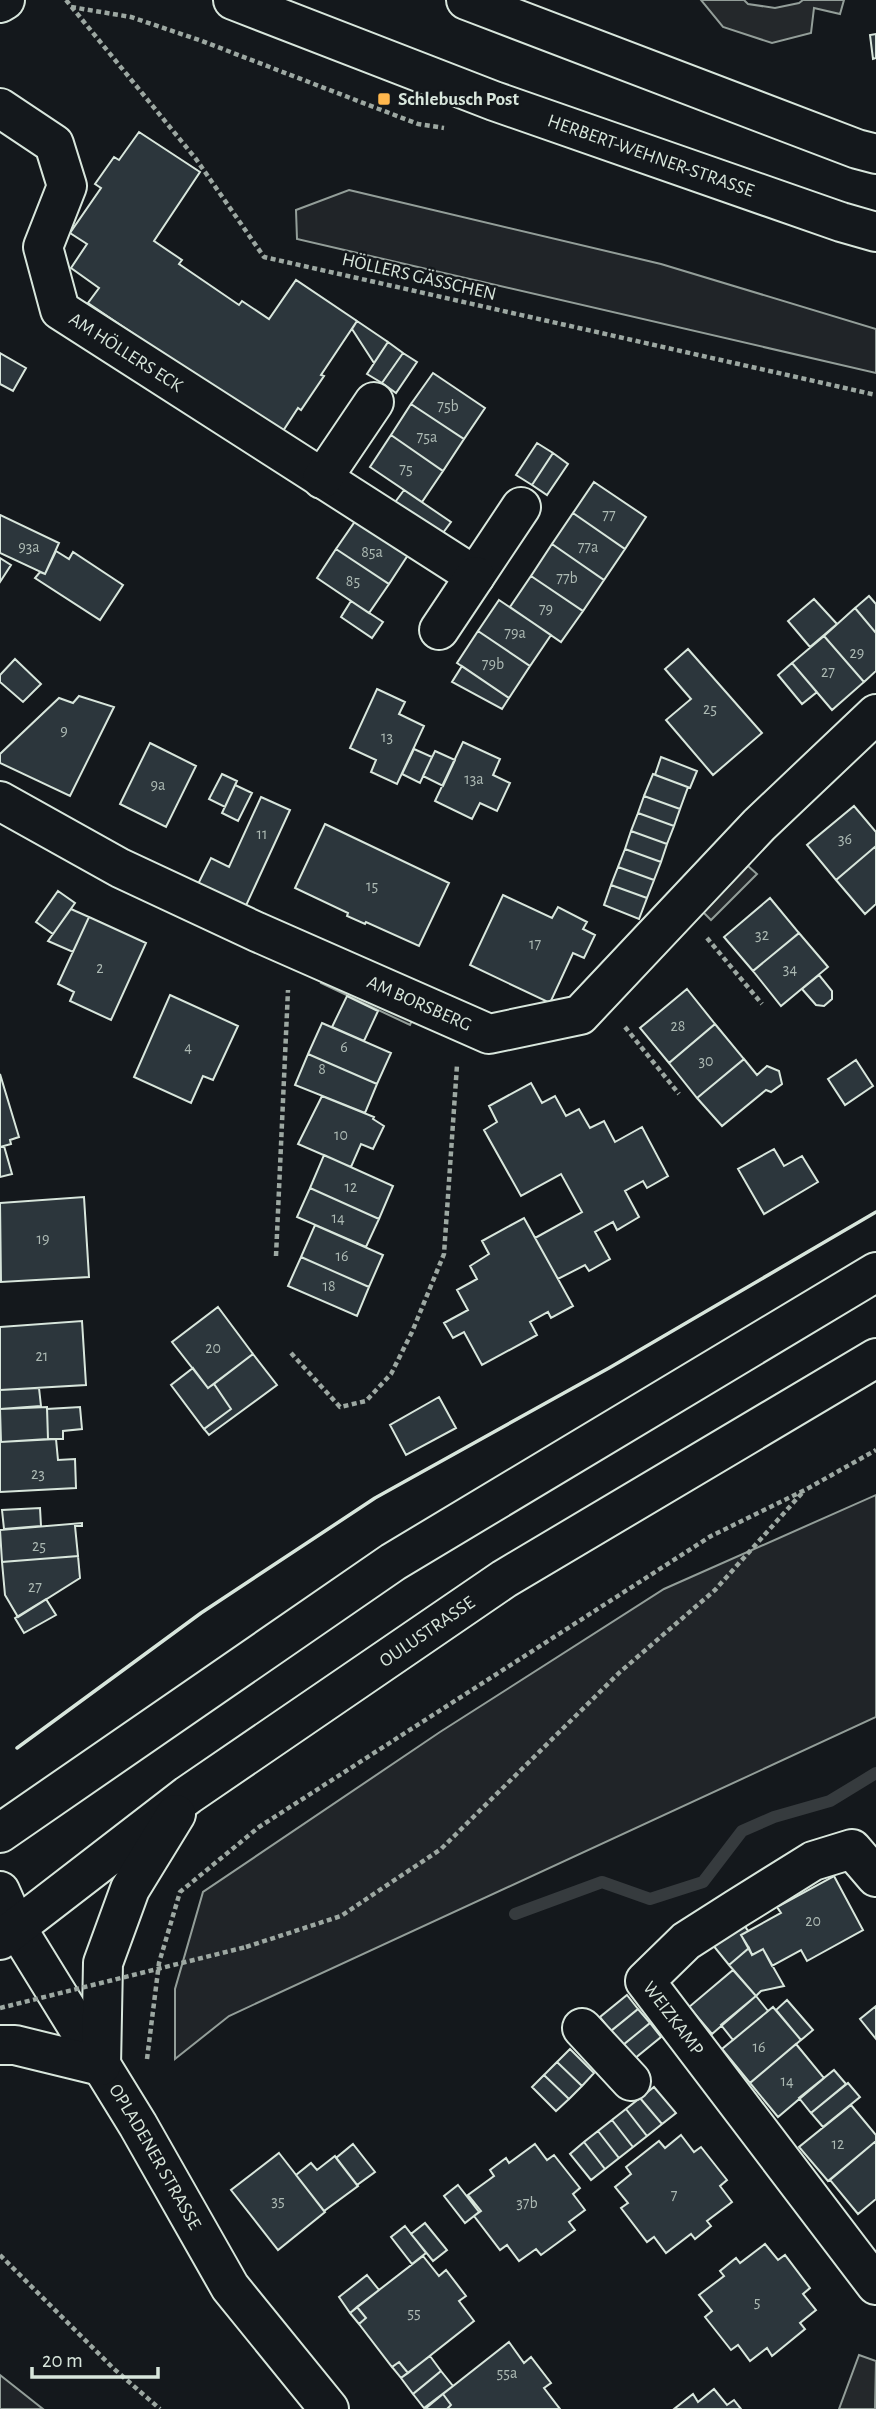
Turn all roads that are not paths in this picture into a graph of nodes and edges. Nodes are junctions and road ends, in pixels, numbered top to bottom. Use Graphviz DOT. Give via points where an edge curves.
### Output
graph roads {
  1 [pos="5,0"];
  2 [pos="233,0"];
  3 [pos="466,0"];
  4 [pos="0,3"];
  5 [pos="0,108"];
  6 [pos="876,154"];
  7 [pos="876,232"];
  8 [pos="374,402"];
  9 [pos="322,479"];
  10 [pos="522,507"];
  11 [pos="475,576"];
  12 [pos="439,630"];
  13 [pos="876,714"];
  14 [pos="0,801"];
  15 [pos="876,1272"];
  16 [pos="876,1358"];
  17 [pos="188,1795"];
  18 [pos="0,1833"];
  19 [pos="876,1877"];
  20 [pos="0,1892"];
  21 [pos="8,1934"];
  22 [pos="582,2028"];
  23 [pos="0,2045"];
  24 [pos="101,2066"];
  25 [pos="631,2081"];
  26 [pos="876,2285"];
  27 [pos="329,2409"];
  1 -- 4 [label="main road"];
  2 -- 7 [label="main road, HERBERT-WEHNER-STRASSE" via="494,101"];
  3 -- 6 [label="main road"];
  5 -- 9 [label="main road, AM HÖLLERS ECK" via="54,144 67,186 43,247 60,310"];
  8 -- 9 [label="main road"];
  9 -- 11 [label="main road, AM HÖLLERS ECK"];
  10 -- 11 [label="main road"];
  11 -- 12 [label="main road"];
  13 -- 14 [label="main road, AM BORSBERG" via="760,825 580,1015 489,1034 120,868"];
  15 -- 18 [label="main road" via="393,1562"];
  16 -- 17 [label="main road, OULUSTRASSE" via="504,1579"];
  17 -- 21 [label="main road, OULUSTRASSE"];
  17 -- 24 [label="main road" via="130,1889 103,1963"];
  19 -- 26 [label="main road, WEIZKAMP" via="852,1849 813,1861 686,1941 645,1981"];
  20 -- 21 [label="main road, OPLADENER STRASSE"];
  21 -- 24 [label="main road, OPLADENER STRASSE"];
  22 -- 25 [label="main road"];
  23 -- 24 [label="main road"];
  24 -- 27 [label="main road, OPLADENER STRASSE" via="230,2287"];
}
